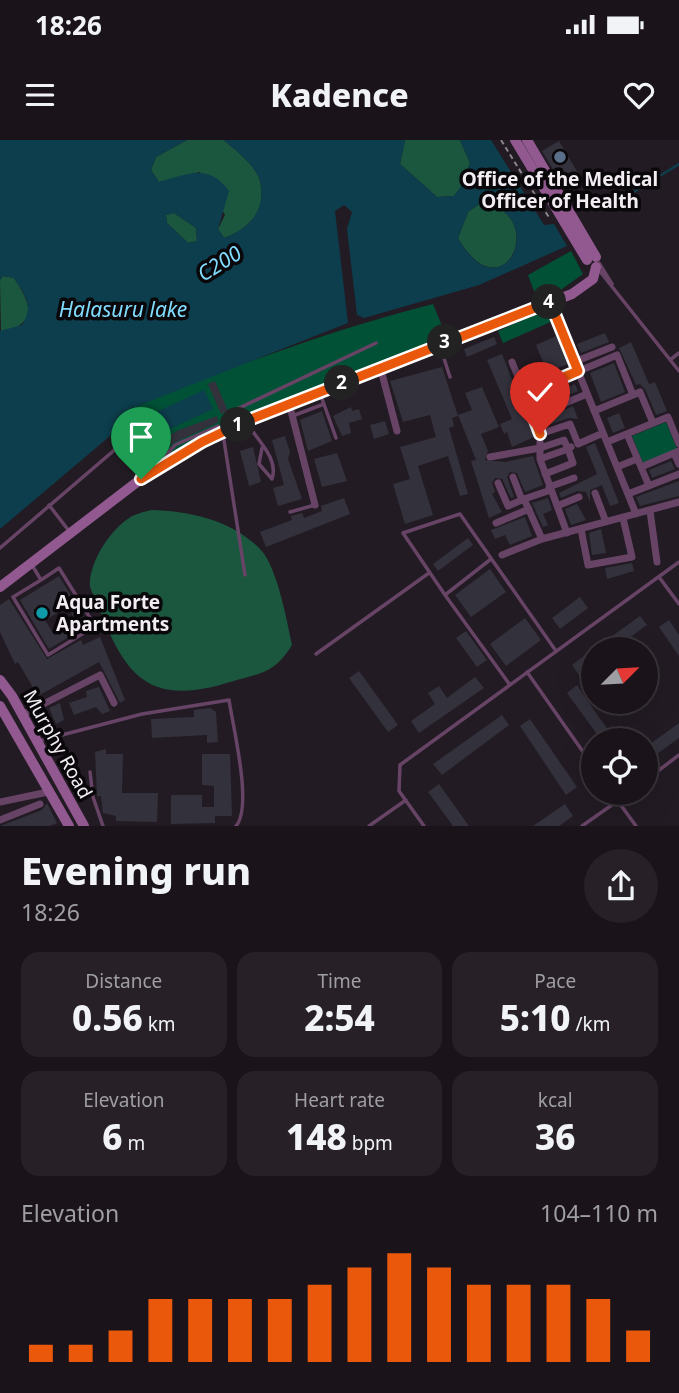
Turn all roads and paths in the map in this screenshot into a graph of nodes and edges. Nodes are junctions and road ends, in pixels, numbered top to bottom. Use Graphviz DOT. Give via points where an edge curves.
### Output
graph roads {
  1 [pos="501,140"];
  2 [pos="515,140"];
  3 [pos="527,140"];
  4 [pos="550,219"];
  5 [pos="594,263"];
  6 [pos="550,302"];
  7 [pos="376,343"];
  8 [pos="439,344"];
  9 [pos="612,347"];
  10 [pos="679,353"];
  11 [pos="670,360"];
  12 [pos="512,362"];
  13 [pos="574,362"];
  14 [pos="381,370"];
  15 [pos="578,371"];
  16 [pos="679,372"];
  17 [pos="450,377"];
  18 [pos="320,391"];
  19 [pos="525,394"];
  20 [pos="587,394"];
  21 [pos="633,395"];
  22 [pos="290,403"];
  23 [pos="324,404"];
  24 [pos="594,411"];
  25 [pos="534,416"];
  26 [pos="242,423"];
  27 [pos="653,423"];
  28 [pos="220,429"];
  29 [pos="397,431"];
  30 [pos="603,433"];
  31 [pos="540,434"];
  32 [pos="627,434"];
  33 [pos="336,438"];
  34 [pos="125,441"];
  35 [pos="607,442"];
  36 [pos="679,443"];
  37 [pos="578,444"];
  38 [pos="262,448"];
  39 [pos="540,448"];
  40 [pos="568,449"];
  41 [pos="677,452"];
  42 [pos="490,457"];
  43 [pos="540,459"];
  44 [pos="639,463"];
  45 [pos="679,464"];
  46 [pos="617,467"];
  47 [pos="545,474"];
  48 [pos="679,474"];
  49 [pos="513,477"];
  50 [pos="575,478"];
  51 [pos="498,483"];
  52 [pos="649,486"];
  53 [pos="550,488"];
  54 [pos="595,493"];
  55 [pos="628,494"];
  56 [pos="579,497"];
  57 [pos="523,499"];
  58 [pos="679,502"];
  59 [pos="49,505"];
  60 [pos="316,505"];
  61 [pos="557,506"];
  62 [pos="529,509"];
  63 [pos="650,511"];
  64 [pos="290,512"];
  65 [pos="636,514"];
  66 [pos="623,518"];
  67 [pos="606,522"];
  68 [pos="496,523"];
  69 [pos="581,529"];
  70 [pos="567,533"];
  71 [pos="71,535"];
  72 [pos="542,539"];
  73 [pos="0,548"];
  74 [pos="502,555"];
  75 [pos="491,559"];
  76 [pos="657,562"];
  77 [pos="679,562"];
  78 [pos="32,565"];
  79 [pos="429,573"];
  80 [pos="245,575"];
  81 [pos="659,577"];
  82 [pos="41,580"];
  83 [pos="0,587"];
  84 [pos="445,595"];
  85 [pos="679,604"];
  86 [pos="556,651"];
  87 [pos="316,654"];
  88 [pos="527,672"];
  89 [pos="0,680"];
  90 [pos="510,685"];
  91 [pos="114,703"];
  92 [pos="0,706"];
  93 [pos="22,715"];
  94 [pos="37,742"];
  95 [pos="581,749"];
  96 [pos="679,755"];
  97 [pos="658,771"];
  98 [pos="90,772"];
  99 [pos="48,792"];
  100 [pos="406,800"];
  101 [pos="0,802"];
  102 [pos="40,804"];
  103 [pos="612,805"];
  104 [pos="621,805"];
  105 [pos="0,821"];
  106 [pos="69,826"];
  107 [pos="84,826"];
  108 [pos="103,826"];
  109 [pos="236,826"];
  110 [pos="369,826"];
  111 [pos="424,826"];
  112 [pos="582,826"];
  113 [pos="636,826"];
  1 -- 4 [label="path"];
  2 -- 5 [label="main road"];
  3 -- 5 [label="main road"];
  5 -- 6 [label="main road" via="593,279"];
  5 -- 11 [label="lane"];
  6 -- 8 [label="main road"];
  6 -- 13 [label="street"];
  7 -- 26 [label="lane" via="235,410"];
  8 -- 14 [label="main road"];
  8 -- 17 [label="lane"];
  9 -- 13 [label="street"];
  10 -- 11 [label="lane"];
  11 -- 16 [label="lane"];
  12 -- 19 [label="street"];
  13 -- 15 [label="street"];
  14 -- 18 [label="main road"];
  14 -- 29 [label="street"];
  15 -- 19 [label="street"];
  15 -- 20 [label="street"];
  15 -- 21 [label="street" via="617,355"];
  18 -- 22 [label="main road"];
  18 -- 23 [label="lane"];
  19 -- 25 [label="street"];
  20 -- 24 [label="street"];
  20 -- 25 [label="street"];
  21 -- 24 [label="street"];
  21 -- 27 [label="street" via="640,392"];
  22 -- 23 [label="lane" via="295,416"];
  22 -- 26 [label="main road"];
  22 -- 60 [label="street"];
  23 -- 33 [label="lane"];
  24 -- 30 [label="street"];
  25 -- 31 [label="street"];
  26 -- 28 [label="main road"];
  26 -- 38 [label="lane"];
  27 -- 32 [label="street"];
  27 -- 36 [label="street" via="668,417"];
  28 -- 71 [label="main road"];
  28 -- 80 [label="lane"];
  30 -- 35 [label="street"];
  30 -- 37 [label="street"];
  31 -- 37 [label="street" via="570,424"];
  31 -- 39 [label="street"];
  32 -- 35 [label="street"];
  32 -- 44 [label="street"];
  34 -- 59 [label="lane"];
  35 -- 46 [label="street"];
  37 -- 40 [label="street"];
  38 -- 38 [label="lane" via="273,461 272,479 259,464"];
  39 -- 40 [label="street" via="564,440"];
  39 -- 42 [label="street"];
  39 -- 43 [label="street"];
  40 -- 43 [label="street"];
  40 -- 47 [label="street" via="573,463"];
  41 -- 44 [label="street"];
  41 -- 45 [label="street"];
  43 -- 47 [label="street"];
  44 -- 46 [label="street"];
  44 -- 52 [label="street"];
  46 -- 55 [label="street"];
  47 -- 53 [label="street"];
  48 -- 52 [label="street"];
  49 -- 57 [label="street"];
  50 -- 53 [label="street"];
  51 -- 57 [label="street" via="508,506"];
  52 -- 55 [label="street"];
  53 -- 57 [label="street"];
  53 -- 61 [label="street"];
  54 -- 67 [label="street"];
  55 -- 65 [label="street"];
  56 -- 61 [label="street"];
  57 -- 62 [label="street"];
  58 -- 63 [label="street"];
  59 -- 71 [label="lane"];
  59 -- 73 [label="lane"];
  60 -- 64 [label="lane"];
  61 -- 70 [label="street"];
  62 -- 68 [label="street"];
  62 -- 72 [label="street"];
  63 -- 65 [label="street"];
  63 -- 76 [label="street"];
  65 -- 66 [label="street"];
  66 -- 67 [label="street"];
  66 -- 69 [label="street" via="632,557 588,565"];
  67 -- 69 [label="street"];
  69 -- 70 [label="street"];
  70 -- 72 [label="street"];
  71 -- 78 [label="main road"];
  72 -- 74 [label="street"];
  75 -- 79 [label="lane" via="460,514 403,533"];
  75 -- 84 [label="lane"];
  75 -- 86 [label="lane"];
  77 -- 81 [label="lane"];
  78 -- 82 [label="lane"];
  78 -- 83 [label="main road"];
  79 -- 84 [label="lane"];
  79 -- 87 [label="lane"];
  81 -- 85 [label="lane"];
  81 -- 86 [label="lane"];
  82 -- 82 [label="lane" via="12,597 48,655 94,626 59,568"];
  84 -- 90 [label="lane"];
  86 -- 88 [label="lane"];
  88 -- 90 [label="lane"];
  88 -- 95 [label="lane"];
  89 -- 93 [label="main road, Murphy Road"];
  90 -- 100 [label="lane" via="400,765 399,791"];
  91 -- 93 [label="street" via="100,675"];
  92 -- 99 [label="main road, Murphy Road"];
  93 -- 94 [label="main road, Murphy Road"];
  94 -- 107 [label="main road, Murphy Road"];
  94 -- 109 [label="lane" via="142,714 229,700 243,793"];
  96 -- 97 [label="lane"];
  98 -- 108 [label="lane"];
  99 -- 101 [label="street"];
  99 -- 106 [label="main road, Murphy Road"];
  100 -- 110 [label="lane"];
  100 -- 111 [label="lane"];
  102 -- 105 [label="street"];
  103 -- 112 [label="lane"];
  104 -- 113 [label="lane"];
}
